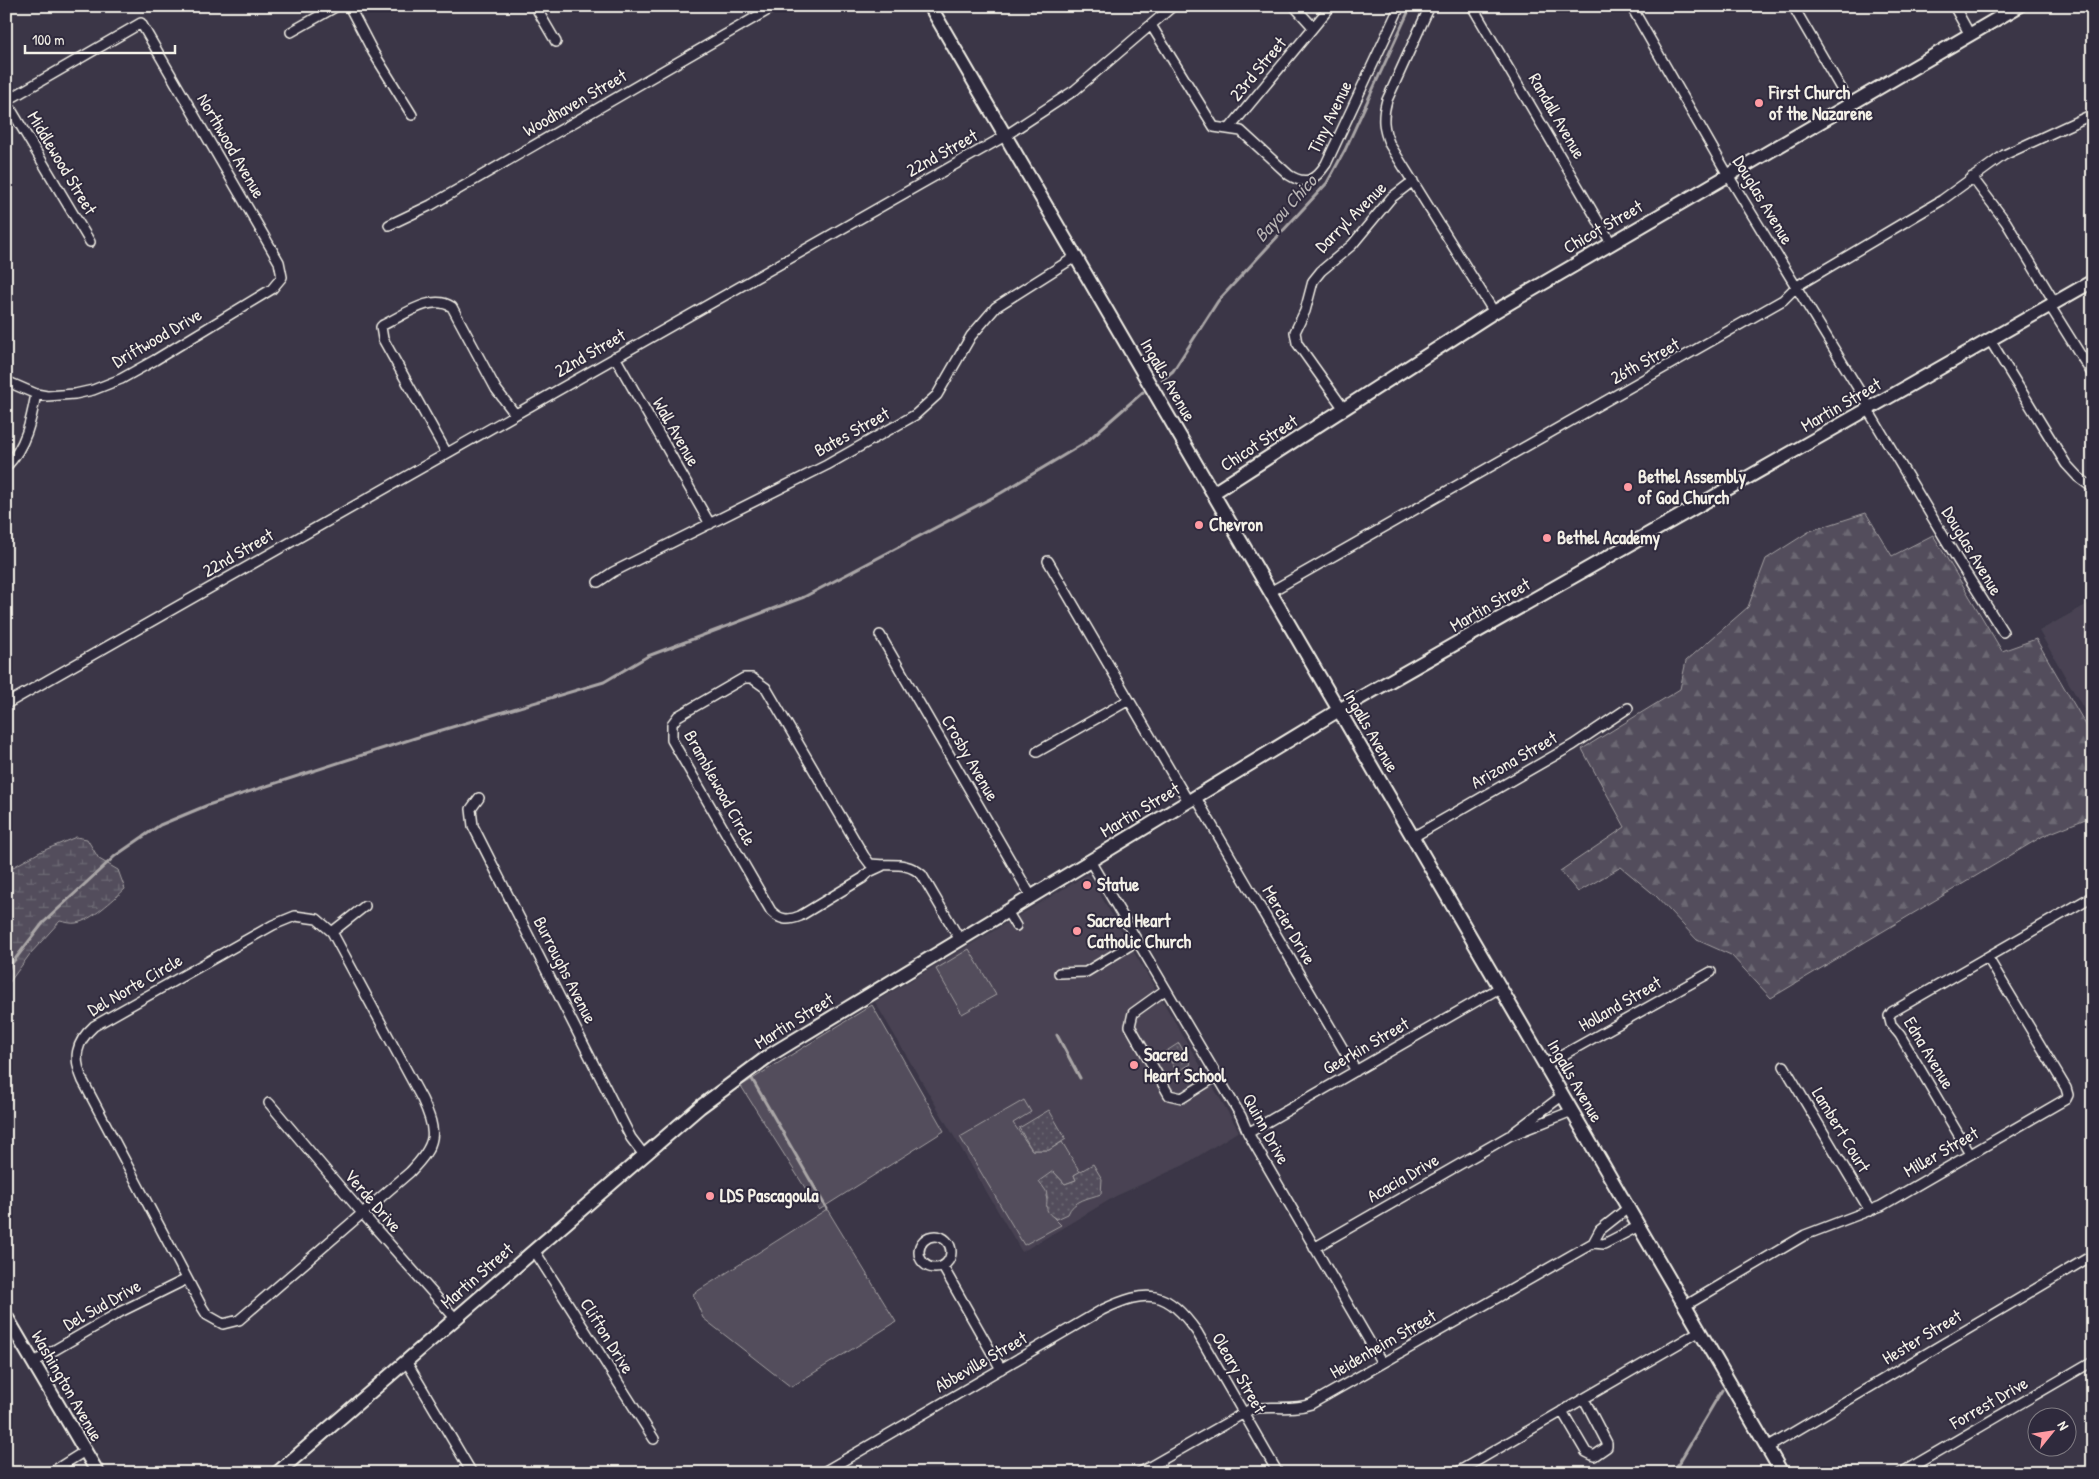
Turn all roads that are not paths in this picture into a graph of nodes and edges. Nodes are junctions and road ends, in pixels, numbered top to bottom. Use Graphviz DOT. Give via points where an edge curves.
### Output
graph roads {
  1 [pos="337,6"];
  2 [pos="349,6"];
  3 [pos="535,6"];
  4 [pos="775,6"];
  5 [pos="930,6"];
  6 [pos="1173,6"];
  7 [pos="1294,6"];
  8 [pos="1331,6"];
  9 [pos="1400,6"];
  10 [pos="1430,6"];
  11 [pos="1472,6"];
  12 [pos="1632,6"];
  13 [pos="1793,6"];
  14 [pos="1954,6"];
  15 [pos="2019,6"];
  16 [pos="1151,26"];
  17 [pos="1313,27"];
  18 [pos="291,32"];
  19 [pos="1970,35"];
  20 [pos="556,42"];
  21 [pos="6,101"];
  22 [pos="1850,104"];
  23 [pos="2093,114"];
  24 [pos="412,115"];
  25 [pos="1229,129"];
  26 [pos="1005,136"];
  27 [pos="1728,175"];
  28 [pos="1972,178"];
  29 [pos="1413,181"];
  30 [pos="389,226"];
  31 [pos="90,242"];
  32 [pos="1611,242"];
  33 [pos="1075,257"];
  34 [pos="282,277"];
  35 [pos="2093,281"];
  36 [pos="1797,286"];
  37 [pos="2053,304"];
  38 [pos="1494,312"];
  39 [pos="1990,340"];
  40 [pos="614,357"];
  41 [pos="2093,375"];
  42 [pos="6,381"];
  43 [pos="36,394"];
  44 [pos="1344,409"];
  45 [pos="1869,409"];
  46 [pos="515,414"];
  47 [pos="446,452"];
  48 [pos="6,467"];
  49 [pos="2093,488"];
  50 [pos="1213,493"];
  51 [pos="710,524"];
  52 [pos="1048,561"];
  53 [pos="598,582"];
  54 [pos="1270,592"];
  55 [pos="2003,632"];
  56 [pos="880,635"];
  57 [pos="1129,700"];
  58 [pos="6,704"];
  59 [pos="1628,708"];
  60 [pos="1339,710"];
  61 [pos="1037,752"];
  62 [pos="479,798"];
  63 [pos="1191,799"];
  64 [pos="1413,837"];
  65 [pos="1090,861"];
  66 [pos="870,868"];
  67 [pos="1031,896"];
  68 [pos="2092,898"];
  69 [pos="365,906"];
  70 [pos="1007,911"];
  71 [pos="1016,926"];
  72 [pos="332,932"];
  73 [pos="960,940"];
  74 [pos="1137,941"];
  75 [pos="1988,958"];
  76 [pos="1711,972"];
  77 [pos="1059,973"];
  78 [pos="1501,987"];
  79 [pos="1165,990"];
  80 [pos="1545,1065"];
  81 [pos="1784,1066"];
  82 [pos="1356,1071"];
  83 [pos="1217,1076"];
  84 [pos="1563,1095"];
  85 [pos="269,1103"];
  86 [pos="1572,1111"];
  87 [pos="1248,1133"];
  88 [pos="1509,1136"];
  89 [pos="1970,1154"];
  90 [pos="644,1155"];
  91 [pos="1628,1208"];
  92 [pos="1870,1211"];
  93 [pos="362,1213"];
  94 [pos="1639,1226"];
  95 [pos="1593,1243"];
  96 [pos="1314,1248"];
  97 [pos="534,1250"];
  98 [pos="2093,1255"];
  99 [pos="942,1267"];
  100 [pos="187,1279"];
  101 [pos="1162,1299"];
  102 [pos="1685,1306"];
  103 [pos="6,1316"];
  104 [pos="455,1318"];
  105 [pos="1700,1331"];
  106 [pos="2093,1360"];
  107 [pos="406,1361"];
  108 [pos="34,1362"];
  109 [pos="1382,1363"];
  110 [pos="1001,1369"];
  111 [pos="1584,1399"];
  112 [pos="1562,1411"];
  113 [pos="1243,1413"];
  114 [pos="654,1439"];
  115 [pos="1767,1448"];
  116 [pos="85,1451"];
  117 [pos="50,1473"];
  118 [pos="98,1473"];
  119 [pos="277,1473"];
  120 [pos="472,1473"];
  121 [pos="822,1473"];
  122 [pos="1139,1473"];
  123 [pos="1278,1473"];
  124 [pos="1456,1473"];
  125 [pos="1782,1473"];
  126 [pos="1901,1473"];
  1 -- 18 [label="street"];
  2 -- 24 [label="street"];
  3 -- 20 [label="street"];
  4 -- 30 [label="street, Woodhaven Street" via="431,205"];
  5 -- 26 [label="main road, Ingalls Avenue"];
  6 -- 16 [label="street, 22nd Street"];
  7 -- 17 [label="street"];
  8 -- 17 [label="street, 23rd Street"];
  9 -- 25 [label="street, Tiny Avenue" via="1326,164 1313,179 1298,181 1248,135 1241,130"];
  10 -- 29 [label="street" via="1384,111 1385,133"];
  11 -- 32 [label="street, Randall Avenue"];
  12 -- 27 [label="street, Douglas Avenue"];
  13 -- 22 [label="street"];
  14 -- 19 [label="street"];
  15 -- 19 [label="main road, Chicot Street"];
  16 -- 25 [label="street, Tiny Avenue" via="1206,117 1218,129"];
  16 -- 26 [label="street, 22nd Street" via="1075,90"];
  17 -- 25 [label="street, 23rd Street"];
  19 -- 22 [label="main road, Chicot Street"];
  21 -- 31 [label="street, Middlewood Street"];
  21 -- 34 [label="street, Northwood Avenue" via="141,23 279,262"];
  22 -- 27 [label="main road, Chicot Street"];
  23 -- 28 [label="street, 26th Street" via="2004,155"];
  26 -- 33 [label="main road, Ingalls Avenue"];
  26 -- 40 [label="street, 22nd Street"];
  27 -- 32 [label="main road, Chicot Street"];
  27 -- 36 [label="street, Douglas Avenue"];
  28 -- 36 [label="street, 26th Street" via="1942,200"];
  28 -- 37 [label="street" via="2006,222"];
  29 -- 38 [label="street"];
  29 -- 44 [label="street, Darryl Avenue" via="1377,212 1352,245 1320,271 1295,332 1297,343"];
  32 -- 38 [label="main road, Chicot Street"];
  33 -- 50 [label="main road, Ingalls Avenue"];
  33 -- 51 [label="street, Bates Street" via="996,306 972,336 937,395 915,415 827,465"];
  34 -- 43 [label="street, Driftwood Drive" via="272,289 112,383 75,394"];
  35 -- 37 [label="main road, Martin Street"];
  36 -- 45 [label="street, Douglas Avenue"];
  36 -- 54 [label="street, 26th Street" via="1783,300 1702,348"];
  37 -- 39 [label="main road, Martin Street"];
  37 -- 41 [label="street"];
  38 -- 44 [label="main road, Chicot Street"];
  39 -- 45 [label="main road, Martin Street"];
  39 -- 49 [label="street" via="2066,464"];
  40 -- 46 [label="street, 22nd Street"];
  40 -- 51 [label="street, Wall Avenue"];
  42 -- 43 [label="street"];
  43 -- 48 [label="street" via="26,438"];
  44 -- 50 [label="main road, Chicot Street"];
  45 -- 55 [label="street, Douglas Avenue" via="1958,562"];
  45 -- 60 [label="main road, Martin Street"];
  46 -- 47 [label="street, 22nd Street"];
  46 -- 47 [label="street" via="496,389 452,307 434,302 383,325 383,339"];
  47 -- 58 [label="street, 22nd Street"];
  50 -- 54 [label="main road, Ingalls Avenue"];
  51 -- 53 [label="street, Bates Street"];
  52 -- 57 [label="street, Mercier Drive"];
  54 -- 60 [label="main road, Ingalls Avenue"];
  56 -- 67 [label="street, Crosby Avenue"];
  57 -- 61 [label="street"];
  57 -- 63 [label="street, Mercier Drive"];
  59 -- 64 [label="street, Arizona Street" via="1573,745"];
  60 -- 63 [label="main road, Martin Street"];
  60 -- 64 [label="main road, Ingalls Avenue"];
  62 -- 90 [label="street, Burroughs Avenue" via="471,808 473,826 631,1138"];
  63 -- 65 [label="main road, Martin Street"];
  63 -- 82 [label="street, Mercier Drive"];
  64 -- 78 [label="main road, Ingalls Avenue"];
  65 -- 67 [label="main road, Martin Street"];
  65 -- 74 [label="street, Quinn Drive"];
  66 -- 66 [label="street, Bramblewood Circle" via="760,682 744,678 678,716 672,724 672,740 777,917 792,919 800,916 863,878"];
  66 -- 73 [label="street, Bramblewood Circle" via="902,864 914,868 922,875"];
  67 -- 70 [label="main road, Martin Street"];
  68 -- 75 [label="street"];
  69 -- 72 [label="street"];
  70 -- 71 [label="street"];
  70 -- 73 [label="main road, Martin Street"];
  72 -- 93 [label="street, Del Norte Circle" via="422,1099 434,1128 432,1144 425,1157"];
  72 -- 100 [label="street, Del Norte Circle" via="317,919 290,917 94,1026 79,1042 76,1058 83,1081"];
  73 -- 90 [label="main road, Martin Street" via="770,1055 700,1107"];
  74 -- 77 [label="street" via="1086,972"];
  74 -- 79 [label="street, Quinn Drive"];
  75 -- 89 [label="street, Miller Street" via="2068,1095 2061,1103"];
  75 -- 89 [label="street, Edna Avenue" via="1889,1016"];
  76 -- 80 [label="street, Holland Street"];
  78 -- 80 [label="main road, Ingalls Avenue"];
  78 -- 82 [label="street, Geerkin Street"];
  79 -- 83 [label="street, Quinn Drive"];
  79 -- 83 [label="street" via="1133,1013 1130,1026 1169,1095 1182,1098"];
  80 -- 84 [label="main road, Ingalls Avenue"];
  81 -- 92 [label="street, Lambert Court"];
  82 -- 87 [label="street, Geerkin Street"];
  83 -- 87 [label="street, Quinn Drive"];
  84 -- 86 [label="main road, Ingalls Avenue"];
  84 -- 88 [label="street, Acacia Drive"];
  85 -- 93 [label="street, Verde Drive"];
  86 -- 88 [label="street, Acacia Drive"];
  86 -- 91 [label="main road, Ingalls Avenue"];
  87 -- 96 [label="street, Quinn Drive"];
  88 -- 96 [label="street, Acacia Drive"];
  89 -- 92 [label="street, Miller Street"];
  90 -- 97 [label="main road, Martin Street"];
  91 -- 94 [label="main road, Ingalls Avenue"];
  91 -- 95 [label="street" via="1600,1230"];
  92 -- 102 [label="street, Miller Street" via="1805,1235"];
  93 -- 100 [label="street, Del Norte Circle" via="234,1323 222,1324 207,1314"];
  93 -- 104 [label="street, Verde Drive"];
  94 -- 95 [label="street, Heidenheim Street" via="1604,1244"];
  94 -- 102 [label="main road, Ingalls Avenue"];
  95 -- 109 [label="street, Heidenheim Street"];
  96 -- 109 [label="street, Quinn Drive"];
  97 -- 104 [label="main road, Martin Street"];
  97 -- 114 [label="street, Clifton Drive"];
  98 -- 115 [label="street, Hester Street"];
  99 -- 110 [label="street"];
  100 -- 108 [label="street, Del Sud Drive" via="120,1312"];
  101 -- 110 [label="street, Abbeville Street" via="1128,1297"];
  101 -- 113 [label="street, Oleary Street" via="1179,1309 1192,1325"];
  102 -- 105 [label="main road, Ingalls Avenue"];
  103 -- 108 [label="main road, Washington Avenue"];
  104 -- 107 [label="main road, Martin Street"];
  105 -- 111 [label="street"];
  105 -- 115 [label="main road, Ingalls Avenue"];
  106 -- 126 [label="street, Forrest Drive"];
  107 -- 119 [label="main road, Martin Street"];
  107 -- 120 [label="street"];
  108 -- 116 [label="main road, Washington Avenue"];
  109 -- 113 [label="street, Heidenheim Street" via="1311,1404 1299,1408 1263,1407"];
  110 -- 121 [label="street, Abbeville Street"];
  111 -- 112 [label="street"];
  111 -- 112 [label="street" via="1607,1442 1607,1448 1599,1454 1594,1456 1586,1452"];
  112 -- 124 [label="street"];
  113 -- 122 [label="street, Heidenheim Street"];
  113 -- 123 [label="street, Oleary Street"];
  115 -- 125 [label="main road, Ingalls Avenue"];
  116 -- 117 [label="street"];
  116 -- 118 [label="main road, Washington Avenue"];
}
